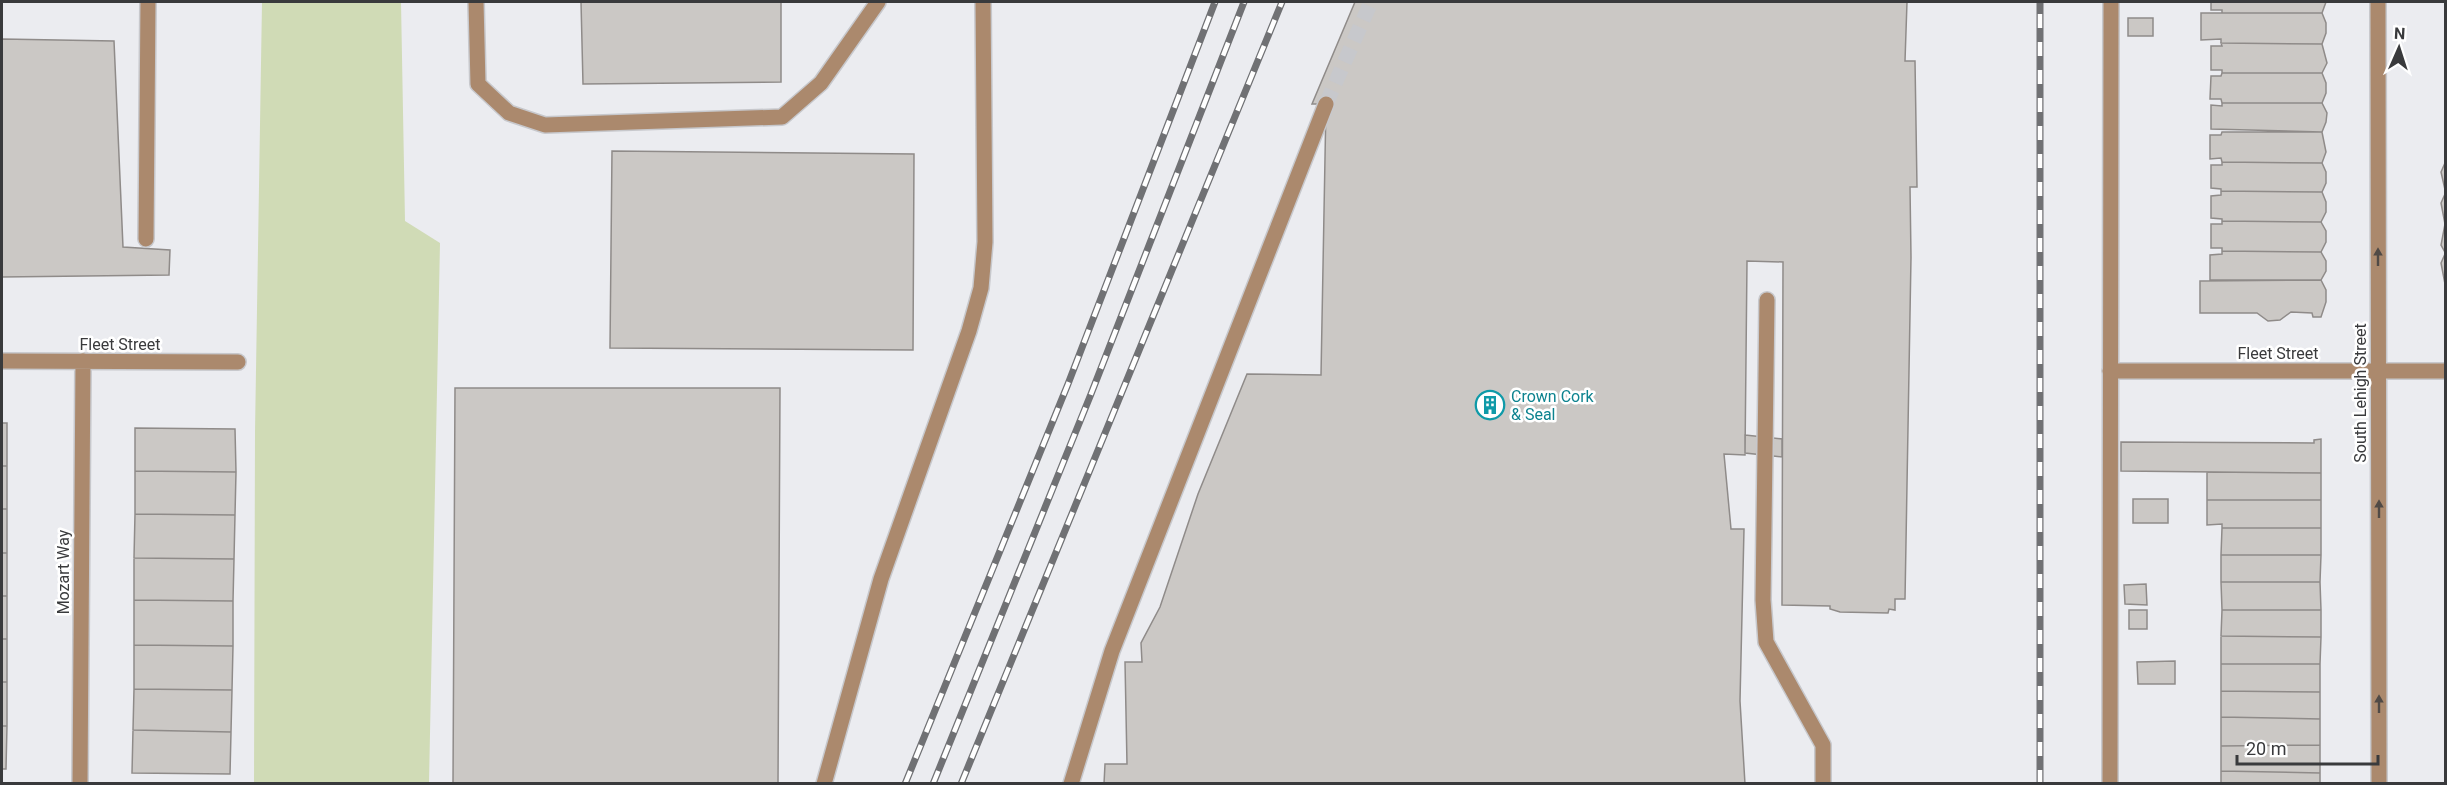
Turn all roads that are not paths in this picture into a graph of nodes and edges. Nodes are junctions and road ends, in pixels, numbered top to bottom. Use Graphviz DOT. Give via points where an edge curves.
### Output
graph roads {
  1 [pos="148,2"];
  2 [pos="476,2"];
  3 [pos="879,2"];
  4 [pos="983,2"];
  5 [pos="2111,2"];
  6 [pos="2378,2"];
  7 [pos="1326,104"];
  8 [pos="146,239"];
  9 [pos="1767,300"];
  10 [pos="83,361"];
  11 [pos="2,362"];
  12 [pos="238,362"];
  13 [pos="2379,370"];
  14 [pos="2445,370"];
  15 [pos="2110,371"];
  16 [pos="80,783"];
  17 [pos="824,783"];
  18 [pos="1071,783"];
  19 [pos="1823,783"];
  20 [pos="2110,783"];
  21 [pos="2379,783"];
  1 -- 8 [label="street"];
  2 -- 3 [label="street" via="478,84 509,113 545,125 782,117 821,83"];
  4 -- 17 [label="street" via="985,242 981,288 881,579"];
  5 -- 15 [label="street"];
  13 -- 6 [label="street, South Lehigh Street, one-way"];
  7 -- 18 [label="street" via="1116,640"];
  9 -- 19 [label="street" via="1763,600 1766,642 1823,745"];
  10 -- 11 [label="street, Fleet Street"];
  10 -- 12 [label="street, Fleet Street"];
  10 -- 16 [label="street, Mozart Way"];
  13 -- 14 [label="street, Fleet Street"];
  13 -- 15 [label="street, Fleet Street"];
  21 -- 13 [label="street, South Lehigh Street, one-way"];
  15 -- 20 [label="street"];
}
